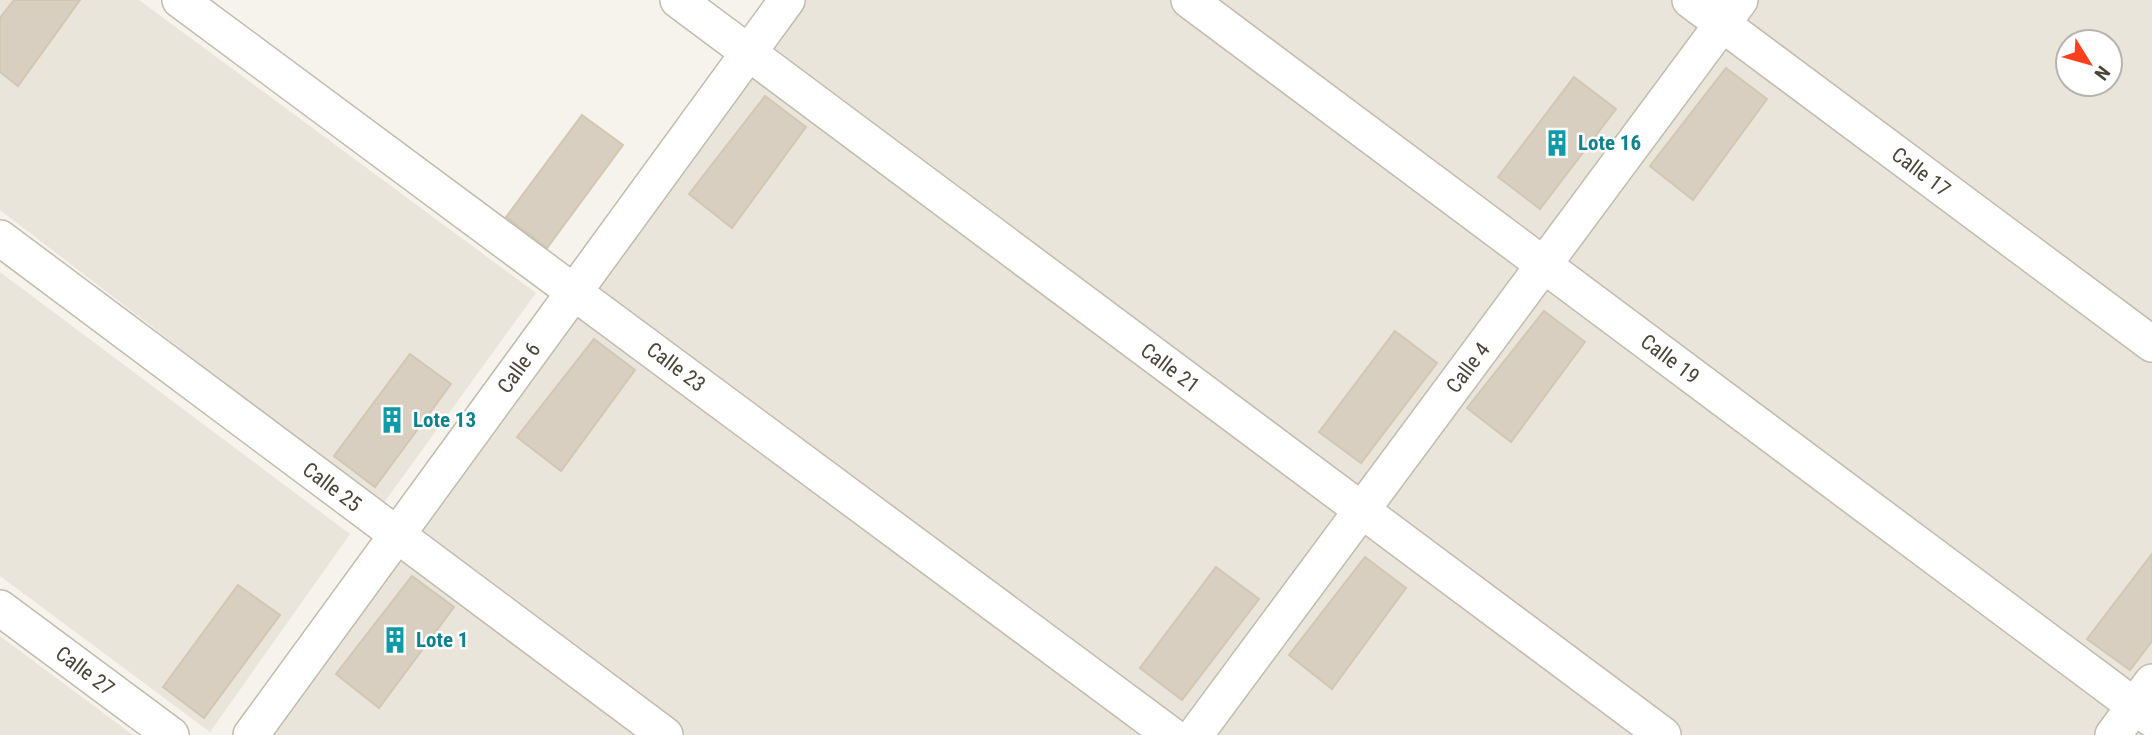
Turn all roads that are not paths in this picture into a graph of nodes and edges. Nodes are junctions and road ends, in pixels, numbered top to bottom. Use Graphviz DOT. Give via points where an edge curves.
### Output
graph roads {
  1 [pos="180,0"];
  2 [pos="678,0"];
  3 [pos="787,0"];
  4 [pos="1189,0"];
  5 [pos="1690,0"];
  6 [pos="1731,12"];
  7 [pos="749,53"];
  8 [pos="0,238"];
  9 [pos="1544,265"];
  10 [pos="574,292"];
  11 [pos="2152,344"];
  12 [pos="1362,510"];
  13 [pos="397,535"];
  14 [pos="0,608"];
  15 [pos="2146,702"];
  16 [pos="171,735"];
  17 [pos="251,735"];
  18 [pos="665,735"];
  19 [pos="1171,735"];
  20 [pos="1195,735"];
  21 [pos="1663,735"];
  22 [pos="2113,735"];
  1 -- 10 [label="street, Calle 23"];
  2 -- 7 [label="street, Calle 21"];
  3 -- 7 [label="street, Calle 6"];
  4 -- 9 [label="street, Calle 19"];
  5 -- 6 [label="street, Calle 17"];
  6 -- 9 [label="street, Calle 4"];
  6 -- 11 [label="street, Calle 17"];
  7 -- 10 [label="street, Calle 6"];
  7 -- 12 [label="street, Calle 21"];
  8 -- 13 [label="street, Calle 25"];
  9 -- 12 [label="street, Calle 4"];
  9 -- 15 [label="street, Calle 19"];
  10 -- 13 [label="street, Calle 6"];
  10 -- 19 [label="street, Calle 23"];
  12 -- 20 [label="street, Calle 4"];
  12 -- 21 [label="street, Calle 21"];
  13 -- 17 [label="street, Calle 6"];
  13 -- 18 [label="street, Calle 25"];
  14 -- 16 [label="street, Calle 27"];
  15 -- 22 [label="street"];
}
